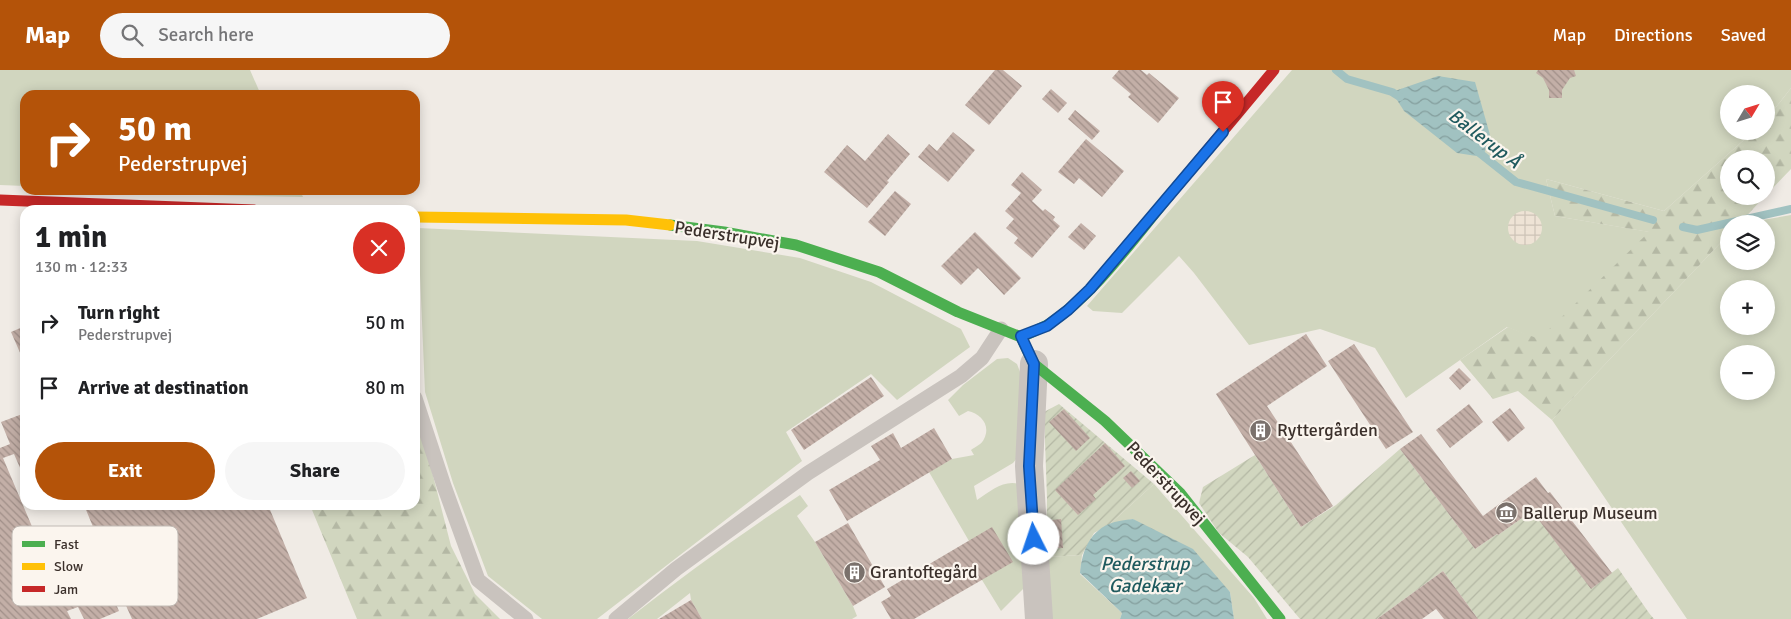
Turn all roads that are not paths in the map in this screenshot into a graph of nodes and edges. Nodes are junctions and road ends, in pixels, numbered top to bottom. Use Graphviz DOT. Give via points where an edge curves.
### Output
graph roads {
  1 [pos="1274,70"];
  2 [pos="0,200"];
  3 [pos="127,205"];
  4 [pos="420,217"];
  5 [pos="1001,329"];
  6 [pos="1021,336"];
  7 [pos="1034,364"];
  8 [pos="420,413"];
  9 [pos="526,619"];
  10 [pos="616,619"];
  11 [pos="1039,619"];
  12 [pos="1280,619"];
  1 -- 6 [label="street" via="1090,289 1047,326"];
  2 -- 3 [label="street"];
  4 -- 5 [label="street, Pederstrupvej" via="626,220 796,245 879,272 958,312"];
  5 -- 6 [label="street, Pederstrupvej"];
  5 -- 10 [label="lane" via="982,358 961,376 808,473 676,569"];
  6 -- 7 [label="street, Pederstrupvej"];
  7 -- 11 [label="street, Pederstrupvej" via="1029,466"];
  7 -- 12 [label="street, Pederstrupvej" via="1105,421 1180,493"];
  8 -- 9 [label="lane" via="478,580"];
}
